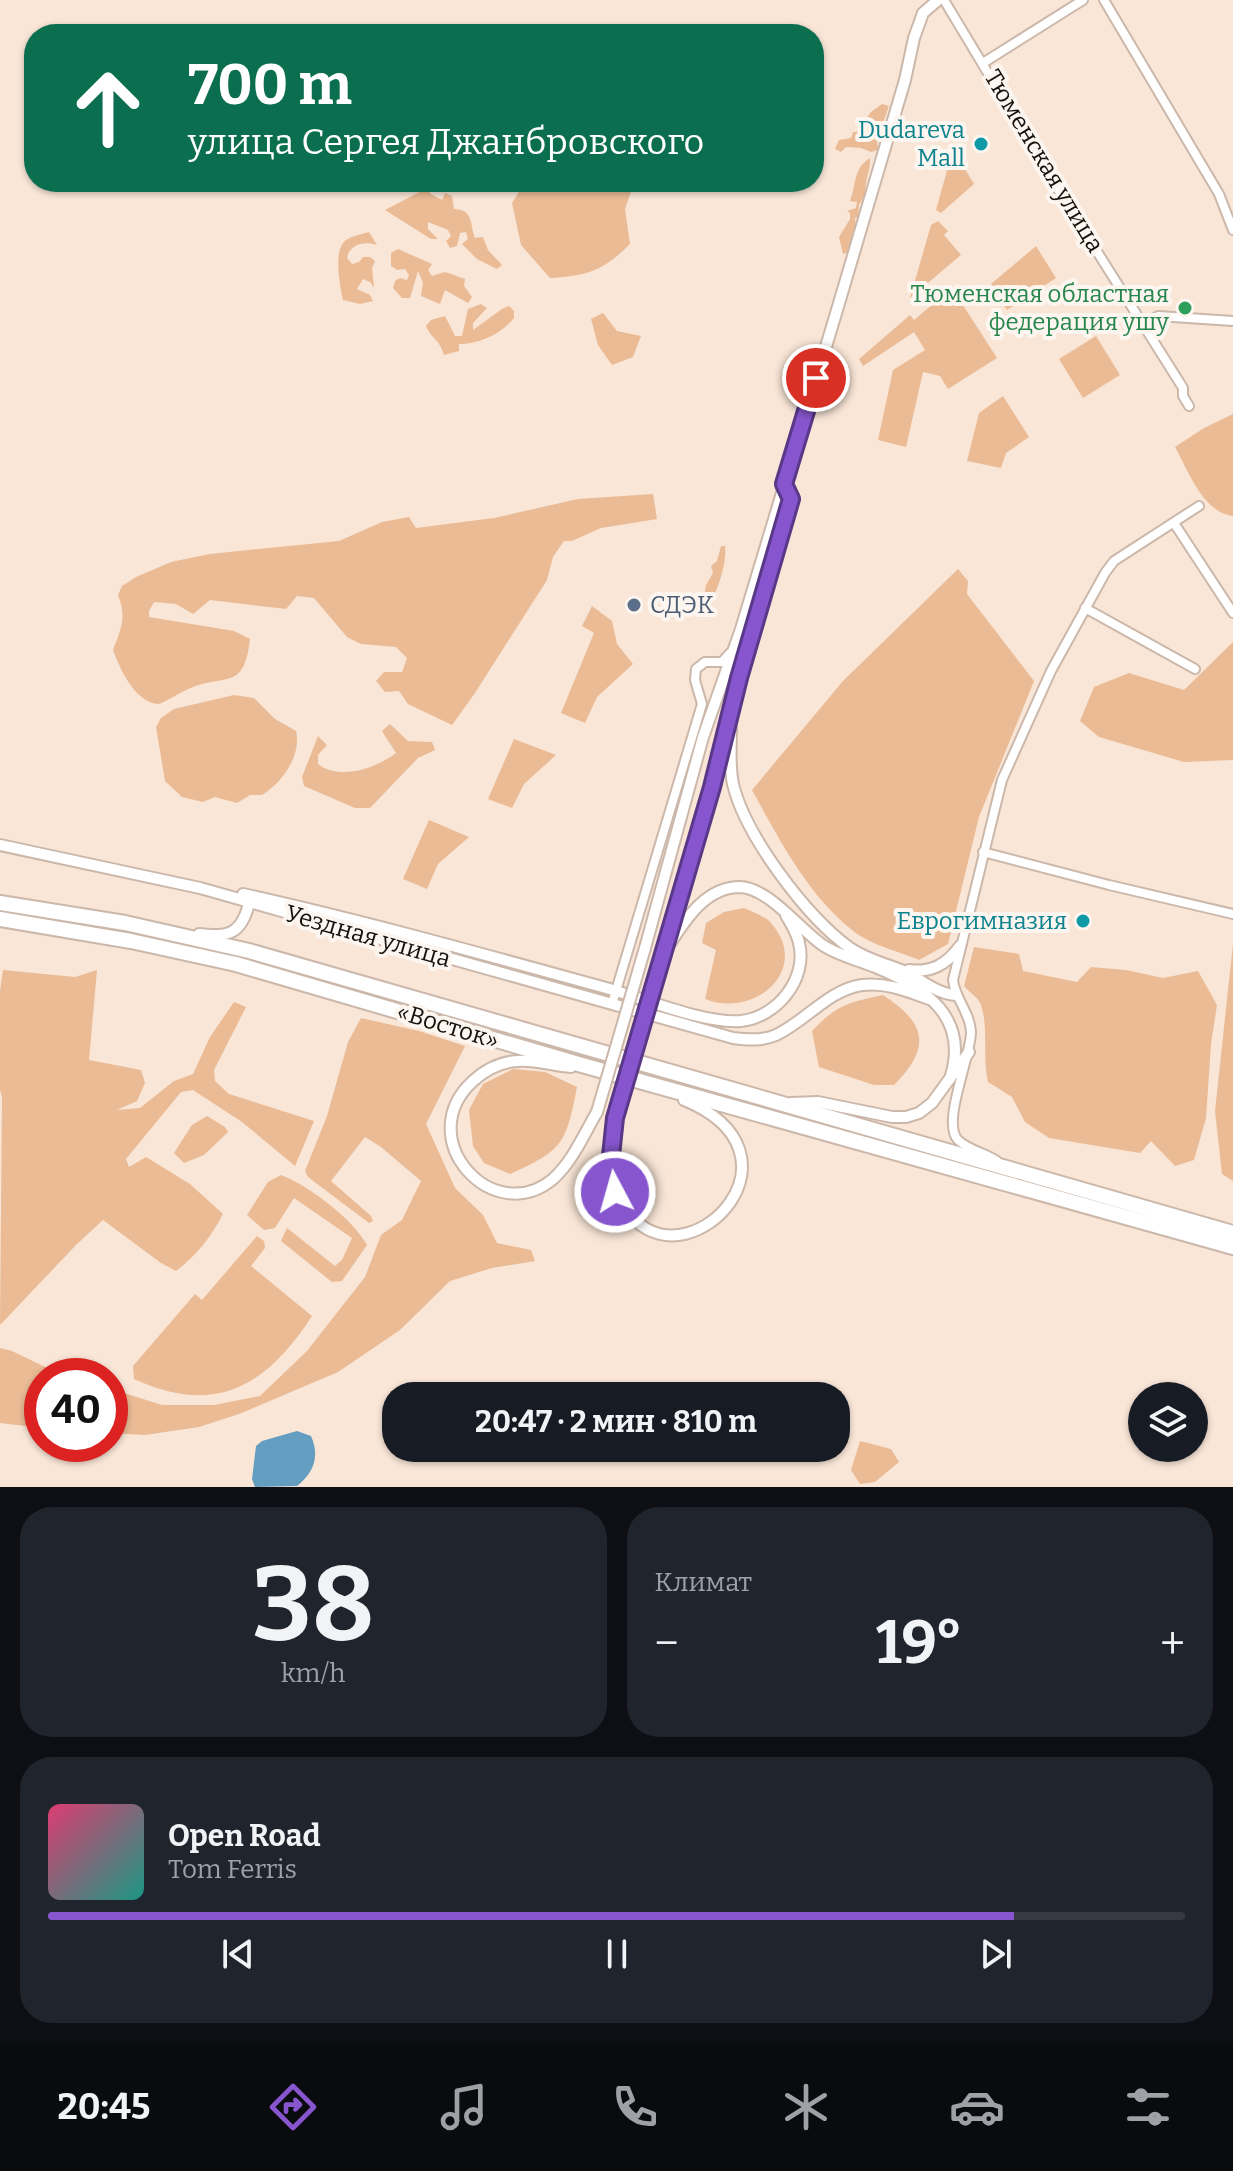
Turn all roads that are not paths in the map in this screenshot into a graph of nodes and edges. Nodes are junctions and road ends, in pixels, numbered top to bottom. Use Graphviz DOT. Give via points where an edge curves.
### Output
graph roads {
  1 [pos="941,0"];
  2 [pos="1083,0"];
  3 [pos="1104,0"];
  4 [pos="983,63"];
  5 [pos="1233,230"];
  6 [pos="1233,321"];
  7 [pos="1143,325"];
  8 [pos="1189,406"];
  9 [pos="784,484"];
  10 [pos="1199,506"];
  11 [pos="1174,523"];
  12 [pos="1085,608"];
  13 [pos="1233,613"];
  14 [pos="733,649"];
  15 [pos="717,663"];
  16 [pos="1195,669"];
  17 [pos="723,676"];
  18 [pos="731,710"];
  19 [pos="0,845"];
  20 [pos="983,852"];
  21 [pos="250,899"];
  22 [pos="0,903"];
  23 [pos="1233,914"];
  24 [pos="786,915"];
  25 [pos="0,919"];
  26 [pos="150,929"];
  27 [pos="960,946"];
  28 [pos="664,954"];
  29 [pos="871,965"];
  30 [pos="899,969"];
  31 [pos="616,990"];
  32 [pos="956,995"];
  33 [pos="929,999"];
  34 [pos="612,1004"];
  35 [pos="969,1052"];
  36 [pos="582,1065"];
  37 [pos="950,1079"];
  38 [pos="657,1086"];
  39 [pos="781,1103"];
  40 [pos="1011,1170"];
  41 [pos="1233,1233"];
  42 [pos="1233,1247"];
  1 -- 4 [label="street, Тюменская улица"];
  1 -- 9 [label="street" via="923,13 914,38"];
  2 -- 4 [label="street"];
  3 -- 5 [label="street" via="1219,194"];
  4 -- 7 [label="street, Тюменская улица"];
  6 -- 7 [label="street" via="1158,316"];
  7 -- 8 [label="street, Тюменская улица"];
  9 -- 14 [label="street"];
  9 -- 18 [label="street" via="791,499"];
  10 -- 11 [label="street"];
  11 -- 12 [label="street" via="1114,561"];
  11 -- 13 [label="street"];
  12 -- 16 [label="street"];
  12 -- 20 [label="street" via="1016,746"];
  14 -- 15 [label="street"];
  14 -- 17 [label="street"];
  15 -- 17 [label="street"];
  15 -- 31 [label="street" via="705,662 696,669 702,704"];
  17 -- 36 [label="street, bridge" via="597,1112 564,1168 545,1184 523,1192 497,1191 468,1173 449,1128 469,1085 492,1068 515,1061"];
  18 -- 28 [label="street"];
  18 -- 30 [label="street" via="733,786 769,856 799,901 831,933 870,959"];
  19 -- 21 [label="street, Уездная улица"];
  20 -- 23 [label="street"];
  20 -- 27 [label="street"];
  21 -- 26 [label="street" via="242,925 222,935"];
  21 -- 31 [label="street, Уездная улица"];
  21 -- 34 [label="street, Уездная улица"];
  22 -- 26 [label="highway, «Восток»"];
  24 -- 28 [label="street" via="758,891 725,890 685,918"];
  24 -- 29 [label="street" via="826,947"];
  24 -- 31 [label="street, Уездная улица" via="801,960 780,1002 756,1018 708,1017"];
  25 -- 36 [label="highway, «Восток»" via="236,964"];
  26 -- 39 [label="highway, «Восток»" via="315,969"];
  27 -- 30 [label="street" via="951,959 930,970"];
  27 -- 32 [label="street" via="953,980"];
  28 -- 38 [label="street, bridge" via="615,1118 611,1177 625,1210 639,1224 671,1236 719,1216 738,1192 742,1176 739,1150 716,1115"];
  29 -- 30 [label="street"];
  29 -- 33 [label="street"];
  30 -- 32 [label="street" via="946,995"];
  31 -- 34 [label="street"];
  32 -- 35 [label="street" via="970,1019"];
  33 -- 34 [label="street, Уездная улица" via="898,987 862,985 832,997 774,1036 756,1040"];
  33 -- 37 [label="street" via="955,1033"];
  35 -- 37 [label="street"];
  35 -- 40 [label="street" via="952,1122 955,1135"];
  36 -- 38 [label="highway, «Восток»"];
  37 -- 39 [label="street" via="932,1103 906,1117 818,1102"];
  38 -- 42 [label="highway, «Восток»"];
  39 -- 40 [label="highway, «Восток»"];
  40 -- 41 [label="highway, «Восток»"];
}
